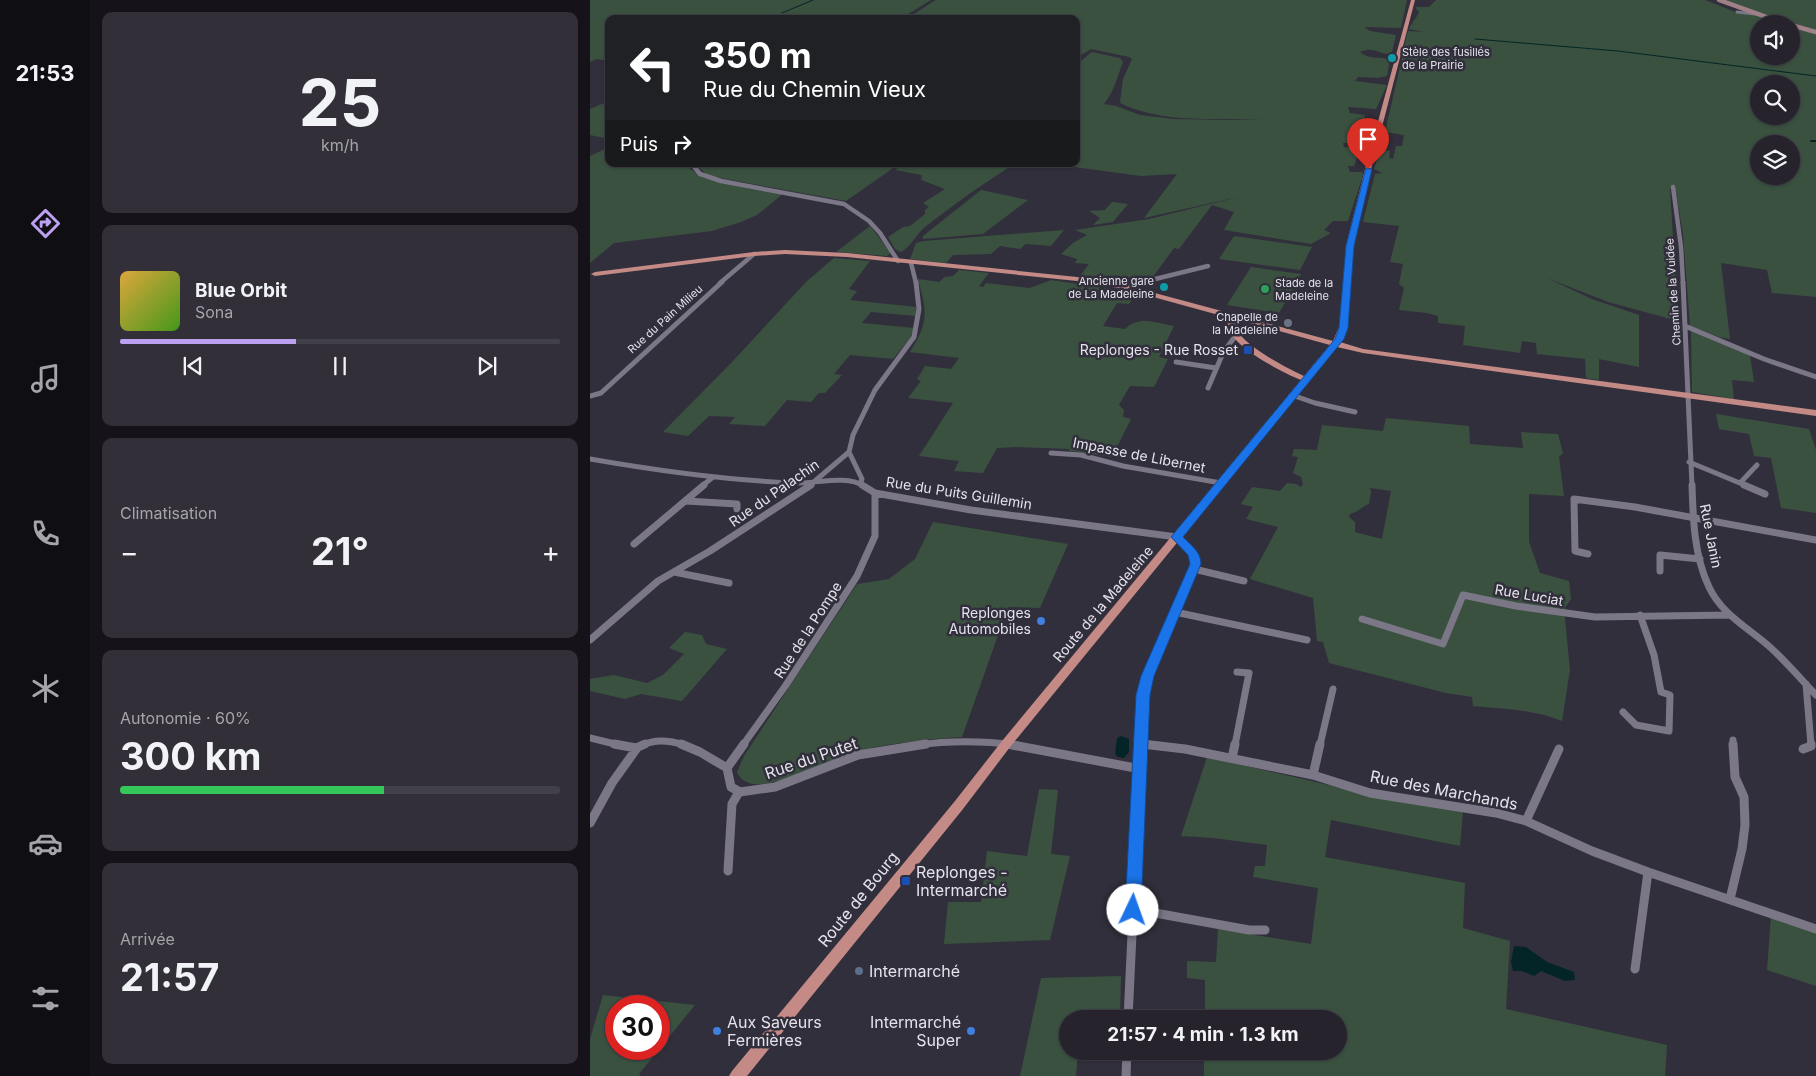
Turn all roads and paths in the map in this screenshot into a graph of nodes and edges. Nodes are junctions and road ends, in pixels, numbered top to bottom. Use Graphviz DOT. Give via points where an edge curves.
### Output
graph roads {
  1 [pos="1413,0"];
  2 [pos="1719,0"];
  3 [pos="1737,12"];
  4 [pos="1755,14"];
  5 [pos="1758,15"];
  6 [pos="1800,28"];
  7 [pos="1816,32"];
  8 [pos="694,167"];
  9 [pos="1673,187"];
  10 [pos="754,254"];
  11 [pos="898,261"];
  12 [pos="911,262"];
  13 [pos="1208,266"];
  14 [pos="592,274"];
  15 [pos="1126,287"];
  16 [pos="1230,315"];
  17 [pos="1685,326"];
  18 [pos="1236,335"];
  19 [pos="1342,335"];
  20 [pos="1318,338"];
  21 [pos="1336,344"];
  22 [pos="1176,362"];
  23 [pos="1216,368"];
  24 [pos="1816,377"];
  25 [pos="1305,379"];
  26 [pos="1208,388"];
  27 [pos="1292,395"];
  28 [pos="590,396"];
  29 [pos="1687,396"];
  30 [pos="1355,412"];
  31 [pos="1816,413"];
  32 [pos="849,452"];
  33 [pos="1052,453"];
  34 [pos="590,459"];
  35 [pos="1689,462"];
  36 [pos="1757,465"];
  37 [pos="713,477"];
  38 [pos="815,482"];
  39 [pos="1221,483"];
  40 [pos="1740,483"];
  41 [pos="860,484"];
  42 [pos="875,492"];
  43 [pos="1765,494"];
  44 [pos="686,501"];
  45 [pos="737,509"];
  46 [pos="1692,517"];
  47 [pos="1177,537"];
  48 [pos="1816,540"];
  49 [pos="634,544"];
  50 [pos="1588,554"];
  51 [pos="1700,559"];
  52 [pos="1194,569"];
  53 [pos="1660,571"];
  54 [pos="674,572"];
  55 [pos="1244,581"];
  56 [pos="729,583"];
  57 [pos="1175,612"];
  58 [pos="1640,615"];
  59 [pos="1729,615"];
  60 [pos="1362,619"];
  61 [pos="591,638"];
  62 [pos="1307,640"];
  63 [pos="1237,672"];
  64 [pos="1806,684"];
  65 [pos="1333,689"];
  66 [pos="1816,695"];
  67 [pos="1623,712"];
  68 [pos="590,738"];
  69 [pos="1734,740"];
  70 [pos="1006,744"];
  71 [pos="1141,744"];
  72 [pos="637,748"];
  73 [pos="1559,748"];
  74 [pos="1803,750"];
  75 [pos="1232,758"];
  76 [pos="727,768"];
  77 [pos="1141,768"];
  78 [pos="1313,775"];
  79 [pos="739,792"];
  80 [pos="1526,821"];
  81 [pos="590,823"];
  82 [pos="728,871"];
  83 [pos="1648,872"];
  84 [pos="1730,899"];
  85 [pos="1133,910"];
  86 [pos="1816,929"];
  87 [pos="1265,930"];
  88 [pos="1635,969"];
  89 [pos="1128,1010"];
  90 [pos="1127,1060"];
  91 [pos="737,1076"];
  92 [pos="1126,1076"];
  1 -- 19 [label="main road" via="1355,222"];
  2 -- 4 [label="street"];
  3 -- 4 [label="street"];
  4 -- 5 [label="street"];
  6 -- 7 [label="street"];
  8 -- 11 [label="street" via="700,174 721,181 844,204 869,221"];
  9 -- 17 [label="street, Chemin de la Vuidée" via="1681,247"];
  10 -- 11 [label="main road" via="811,253"];
  10 -- 14 [label="main road"];
  10 -- 28 [label="street, Rue du Pain Milieu" via="601,393"];
  11 -- 12 [label="main road"];
  12 -- 15 [label="main road"];
  12 -- 32 [label="street" via="921,311 918,328 875,390"];
  13 -- 15 [label="street"];
  15 -- 16 [label="main road"];
  16 -- 18 [label="main road"];
  16 -- 20 [label="main road"];
  17 -- 24 [label="street"];
  17 -- 29 [label="street, Chemin de la Vuidée"];
  18 -- 23 [label="street" via="1230,340"];
  18 -- 25 [label="main road" via="1292,374"];
  19 -- 20 [label="main road"];
  19 -- 21 [label="main road, Route de la Madeleine"];
  20 -- 21 [label="main road"];
  21 -- 25 [label="main road, Route de la Madeleine"];
  21 -- 29 [label="main road" via="1363,351"];
  22 -- 23 [label="street"];
  23 -- 26 [label="street"];
  25 -- 27 [label="main road, Route de la Madeleine"];
  27 -- 30 [label="street" via="1308,402"];
  27 -- 39 [label="main road, Route de la Madeleine"];
  29 -- 31 [label="main road"];
  29 -- 35 [label="street, Rue Janin"];
  32 -- 38 [label="street, Rue du Palachin"];
  32 -- 41 [label="street" via="862,479"];
  33 -- 39 [label="street, Impasse de Libernet" via="1081,455 1123,466"];
  34 -- 37 [label="street, Rue du Puits Guillemin"];
  35 -- 40 [label="street"];
  35 -- 46 [label="street, Rue Janin"];
  36 -- 40 [label="street"];
  37 -- 38 [label="street, Rue du Puits Guillemin"];
  37 -- 44 [label="street"];
  38 -- 41 [label="street, Rue du Puits Guillemin"];
  38 -- 54 [label="street, Rue du Palachin"];
  39 -- 47 [label="main road, Route de la Madeleine"];
  40 -- 43 [label="street"];
  41 -- 42 [label="street, Rue du Puits Guillemin"];
  42 -- 47 [label="street, Rue du Puits Guillemin" via="971,510"];
  42 -- 76 [label="street, Rue de la Pompe" via="875,536 857,576"];
  44 -- 45 [label="street" via="736,504"];
  44 -- 49 [label="street"];
  46 -- 48 [label="street"];
  46 -- 50 [label="street" via="1574,500 1576,551"];
  46 -- 51 [label="street, Rue Janin"];
  47 -- 52 [label="street" via="1195,557"];
  47 -- 70 [label="main road, Route de la Madeleine"];
  51 -- 53 [label="street" via="1660,555"];
  51 -- 59 [label="street, Rue Janin" via="1709,587"];
  52 -- 55 [label="street"];
  52 -- 57 [label="street"];
  54 -- 56 [label="street"];
  54 -- 61 [label="street, Rue du Palachin" via="658,581"];
  57 -- 62 [label="street"];
  57 -- 71 [label="street" via="1143,695"];
  58 -- 59 [label="street, Rue Luciat"];
  58 -- 60 [label="street, Rue Luciat" via="1575,615 1463,595 1443,644"];
  58 -- 67 [label="street" via="1654,655 1661,692 1670,695 1669,731 1636,724"];
  59 -- 64 [label="street, Rue Janin" via="1770,647"];
  63 -- 75 [label="street" via="1249,673"];
  64 -- 66 [label="street, Rue Janin"];
  64 -- 74 [label="street" via="1811,746"];
  65 -- 78 [label="street"];
  68 -- 72 [label="street"];
  69 -- 84 [label="street" via="1734,777 1744,797 1745,825"];
  70 -- 77 [label="street"];
  70 -- 79 [label="street, Rue du Putet" via="939,742 889,749 858,755 775,787"];
  70 -- 91 [label="main road, Route de Bourg"];
  71 -- 75 [label="street, Rue des Marchands" via="1185,748"];
  71 -- 77 [label="street"];
  72 -- 76 [label="street" via="649,742 682,744"];
  72 -- 81 [label="street" via="612,783"];
  73 -- 80 [label="street"];
  75 -- 78 [label="street, Rue des Marchands"];
  76 -- 79 [label="street" via="731,787"];
  77 -- 85 [label="street"];
  78 -- 80 [label="street, Rue des Marchands" via="1370,793 1496,813"];
  79 -- 82 [label="street" via="732,804"];
  80 -- 83 [label="street, Rue des Marchands"];
  83 -- 84 [label="street, Rue des Marchands"];
  83 -- 88 [label="street"];
  84 -- 86 [label="street, Rue des Marchands"];
  85 -- 87 [label="street"];
  85 -- 89 [label="street"];
  90 -- 92 [label="street"];
}
